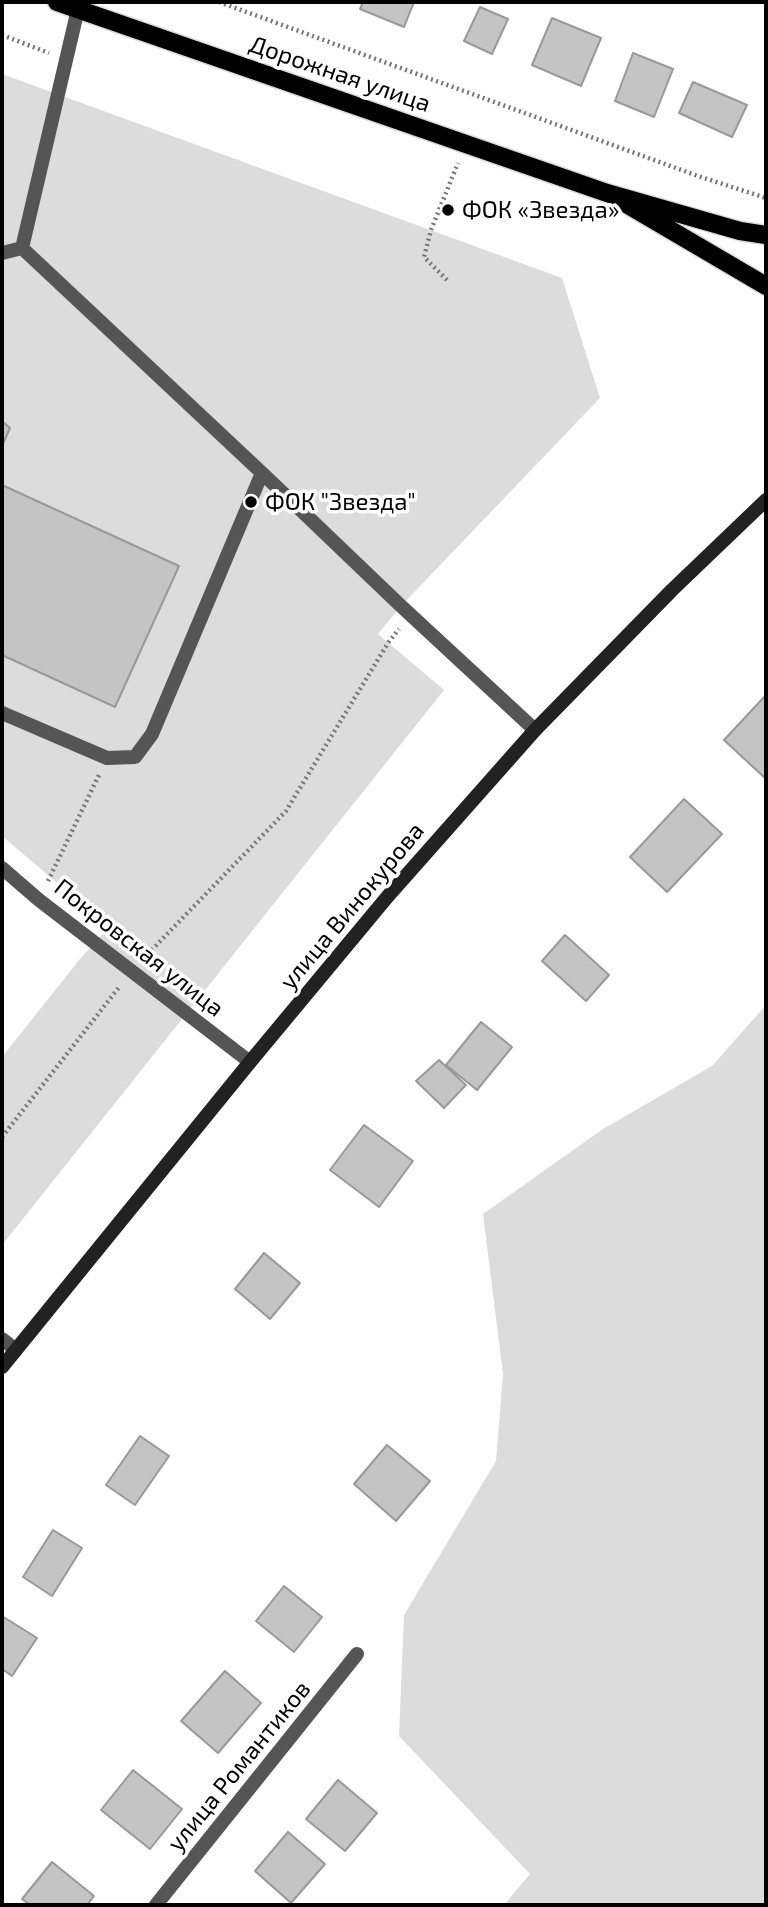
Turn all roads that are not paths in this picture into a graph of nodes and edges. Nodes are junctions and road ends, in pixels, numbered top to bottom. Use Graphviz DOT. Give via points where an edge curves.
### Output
graph roads {
  1 [pos="57,2"];
  2 [pos="78,9"];
  3 [pos="607,193"];
  4 [pos="766,235"];
  5 [pos="22,248"];
  6 [pos="2,253"];
  7 [pos="766,286"];
  8 [pos="262,473"];
  9 [pos="766,500"];
  10 [pos="2,713"];
  11 [pos="535,730"];
  12 [pos="2,868"];
  13 [pos="250,1062"];
  14 [pos="2,1339"];
  15 [pos="16,1350"];
  16 [pos="2,1367"];
  17 [pos="357,1654"];
  18 [pos="156,1905"];
  1 -- 2 [label="main road, Дорожная улица"];
  2 -- 3 [label="main road, Дорожная улица"];
  2 -- 5 [label="street"];
  3 -- 4 [label="main road"];
  3 -- 7 [label="main road"];
  5 -- 6 [label="street"];
  5 -- 8 [label="street"];
  8 -- 10 [label="street" via="152,734 135,757 107,758"];
  8 -- 11 [label="street"];
  9 -- 11 [label="main road, улица Винокурова"];
  11 -- 13 [label="main road, улица Винокурова"];
  12 -- 13 [label="street, Покровская улица"];
  13 -- 15 [label="main road, улица Винокурова"];
  14 -- 15 [label="street"];
  15 -- 16 [label="main road, улица Винокурова"];
  17 -- 18 [label="street, улица Романтиков"];
}
